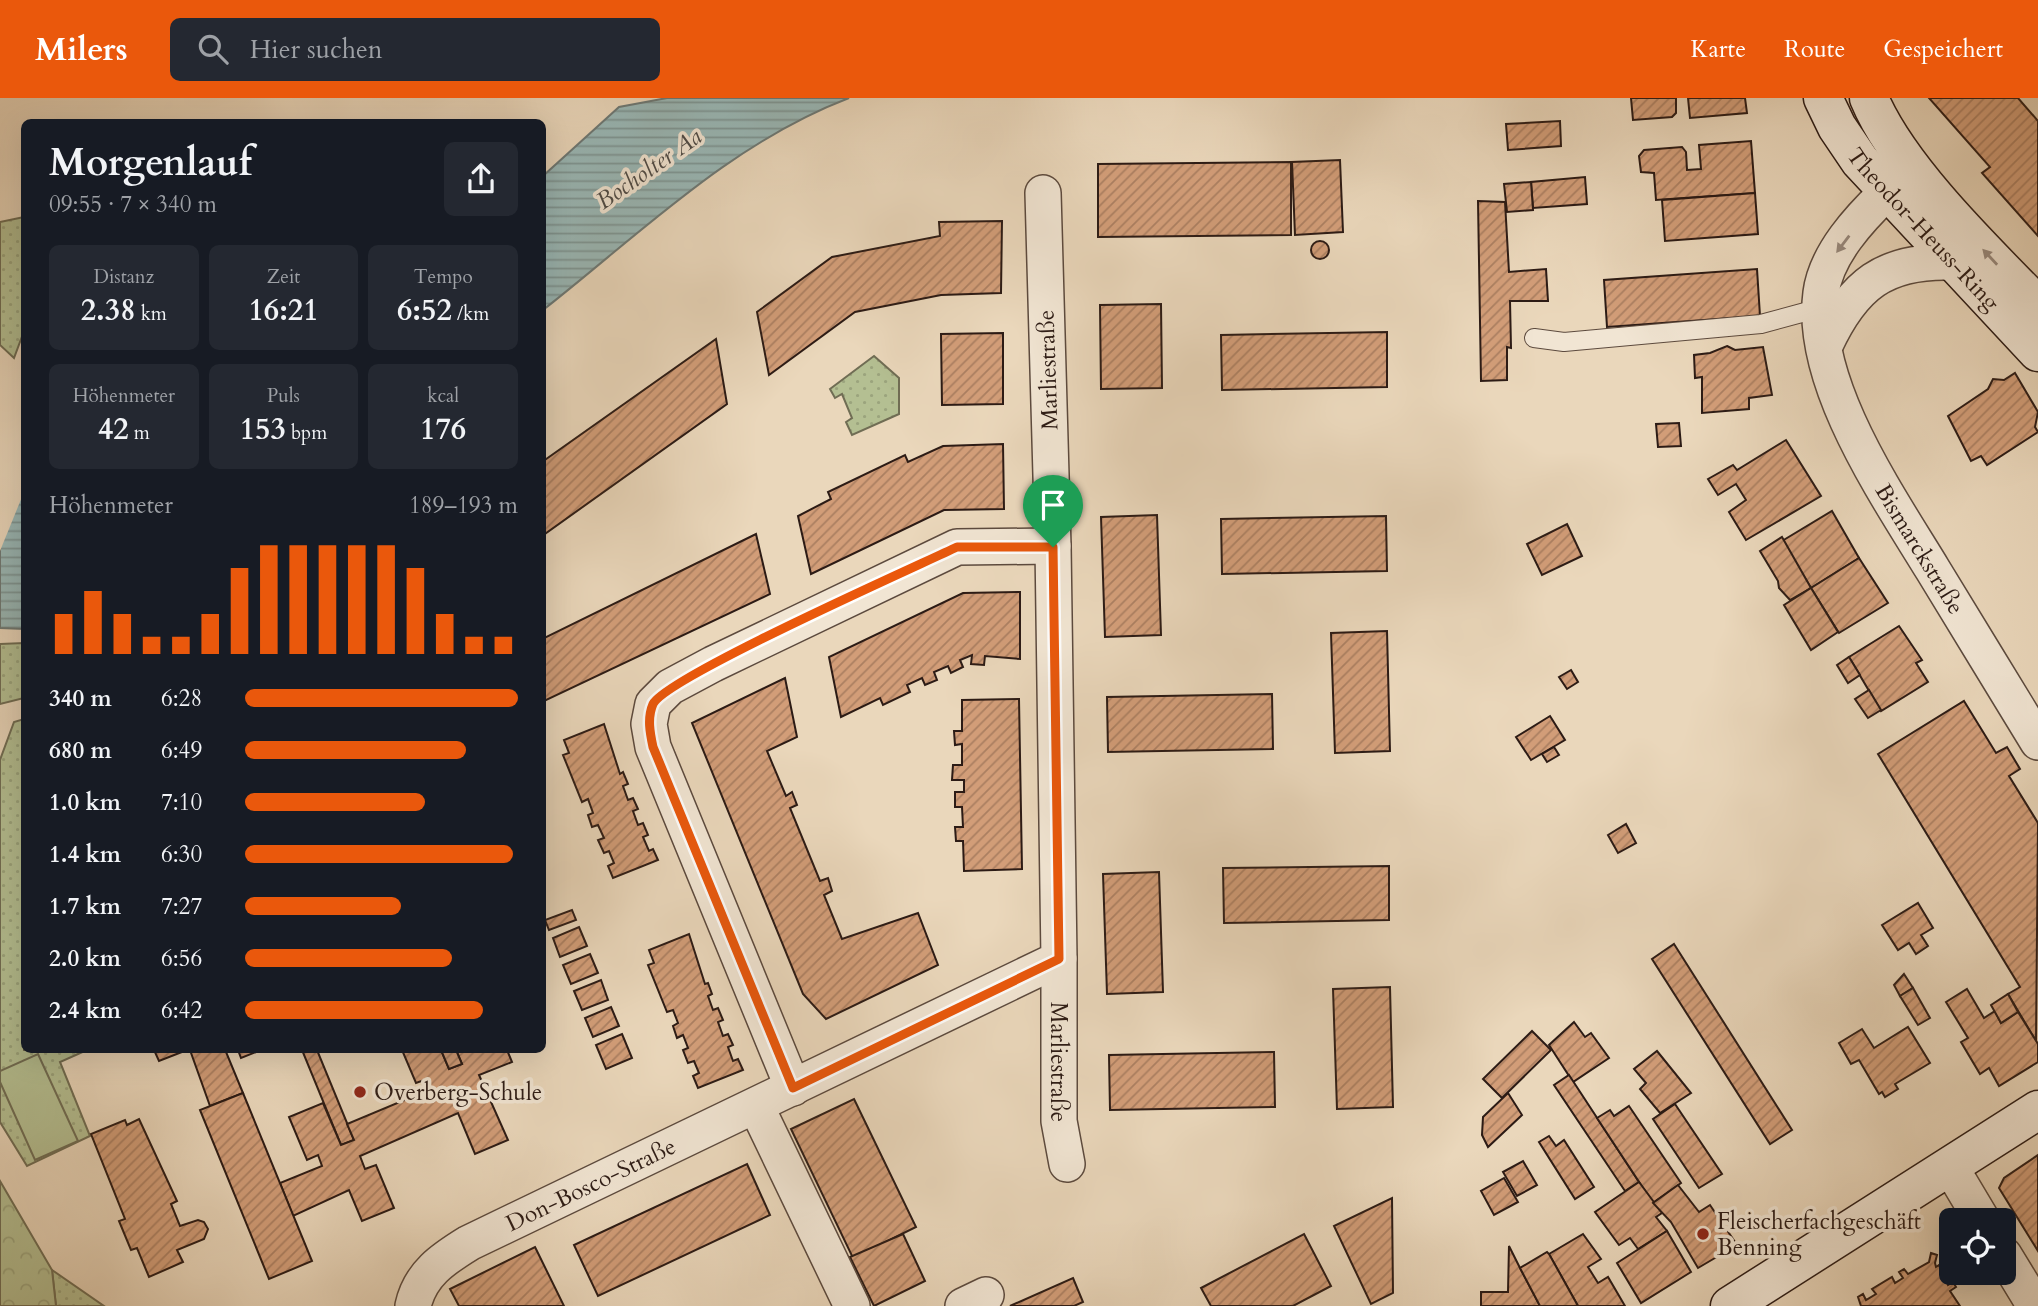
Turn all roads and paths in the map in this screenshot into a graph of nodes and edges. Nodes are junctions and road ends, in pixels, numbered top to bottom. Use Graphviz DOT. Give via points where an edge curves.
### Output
graph roads {
  1 [pos="1823,98"];
  2 [pos="1869,98"];
  3 [pos="1888,192"];
  4 [pos="1043,193"];
  5 [pos="1952,262"];
  6 [pos="2038,306"];
  7 [pos="1820,308"];
  8 [pos="1534,338"];
  9 [pos="1825,345"];
  10 [pos="2038,352"];
  11 [pos="1053,547"];
  12 [pos="2038,742"];
  13 [pos="1059,959"];
  14 [pos="793,1088"];
  15 [pos="756,1106"];
  16 [pos="2038,1110"];
  17 [pos="1067,1164"];
  18 [pos="1951,1168"];
  19 [pos="1975,1208"];
  20 [pos="2016,1275"];
  21 [pos="1748,1301"];
  22 [pos="414,1306"];
  23 [pos="852,1306"];
  24 [pos="2035,1306"];
  1 -- 3 [label="main road, Theodor-Heuss-Ring" via="1836,127"];
  6 -- 2 [label="main road, Theodor-Heuss-Ring, one-way" via="1938,200"];
  3 -- 5 [label="main road, Theodor-Heuss-Ring"];
  3 -- 7 [label="street, Bismarckstraße, one-way" via="1837,252 1826,272"];
  4 -- 11 [label="street, Marliestraße"];
  5 -- 9 [label="street" via="1920,261 1872,281 1840,312"];
  5 -- 10 [label="main road, Theodor-Heuss-Ring"];
  7 -- 8 [label="lane" via="1760,324 1564,341"];
  7 -- 9 [label="street, Bismarckstraße"];
  9 -- 12 [label="street, Bismarckstraße" via="1837,393 1864,454"];
  11 -- 13 [label="street, Marliestraße"];
  11 -- 14 [label="street" via="957,547 713,664 670,687 653,704 649,724 653,747"];
  13 -- 14 [label="street, Marliestraße"];
  13 -- 17 [label="street, Marliestraße" via="1059,1121"];
  14 -- 15 [label="street, Don-Bosco-Straße"];
  15 -- 22 [label="street, Don-Bosco-Straße" via="469,1243 436,1263 416,1292"];
  15 -- 23 [label="street"];
  16 -- 18 [label="main road"];
  18 -- 19 [label="street"];
  18 -- 21 [label="main road"];
  20 -- 24 [label="street"];
}
